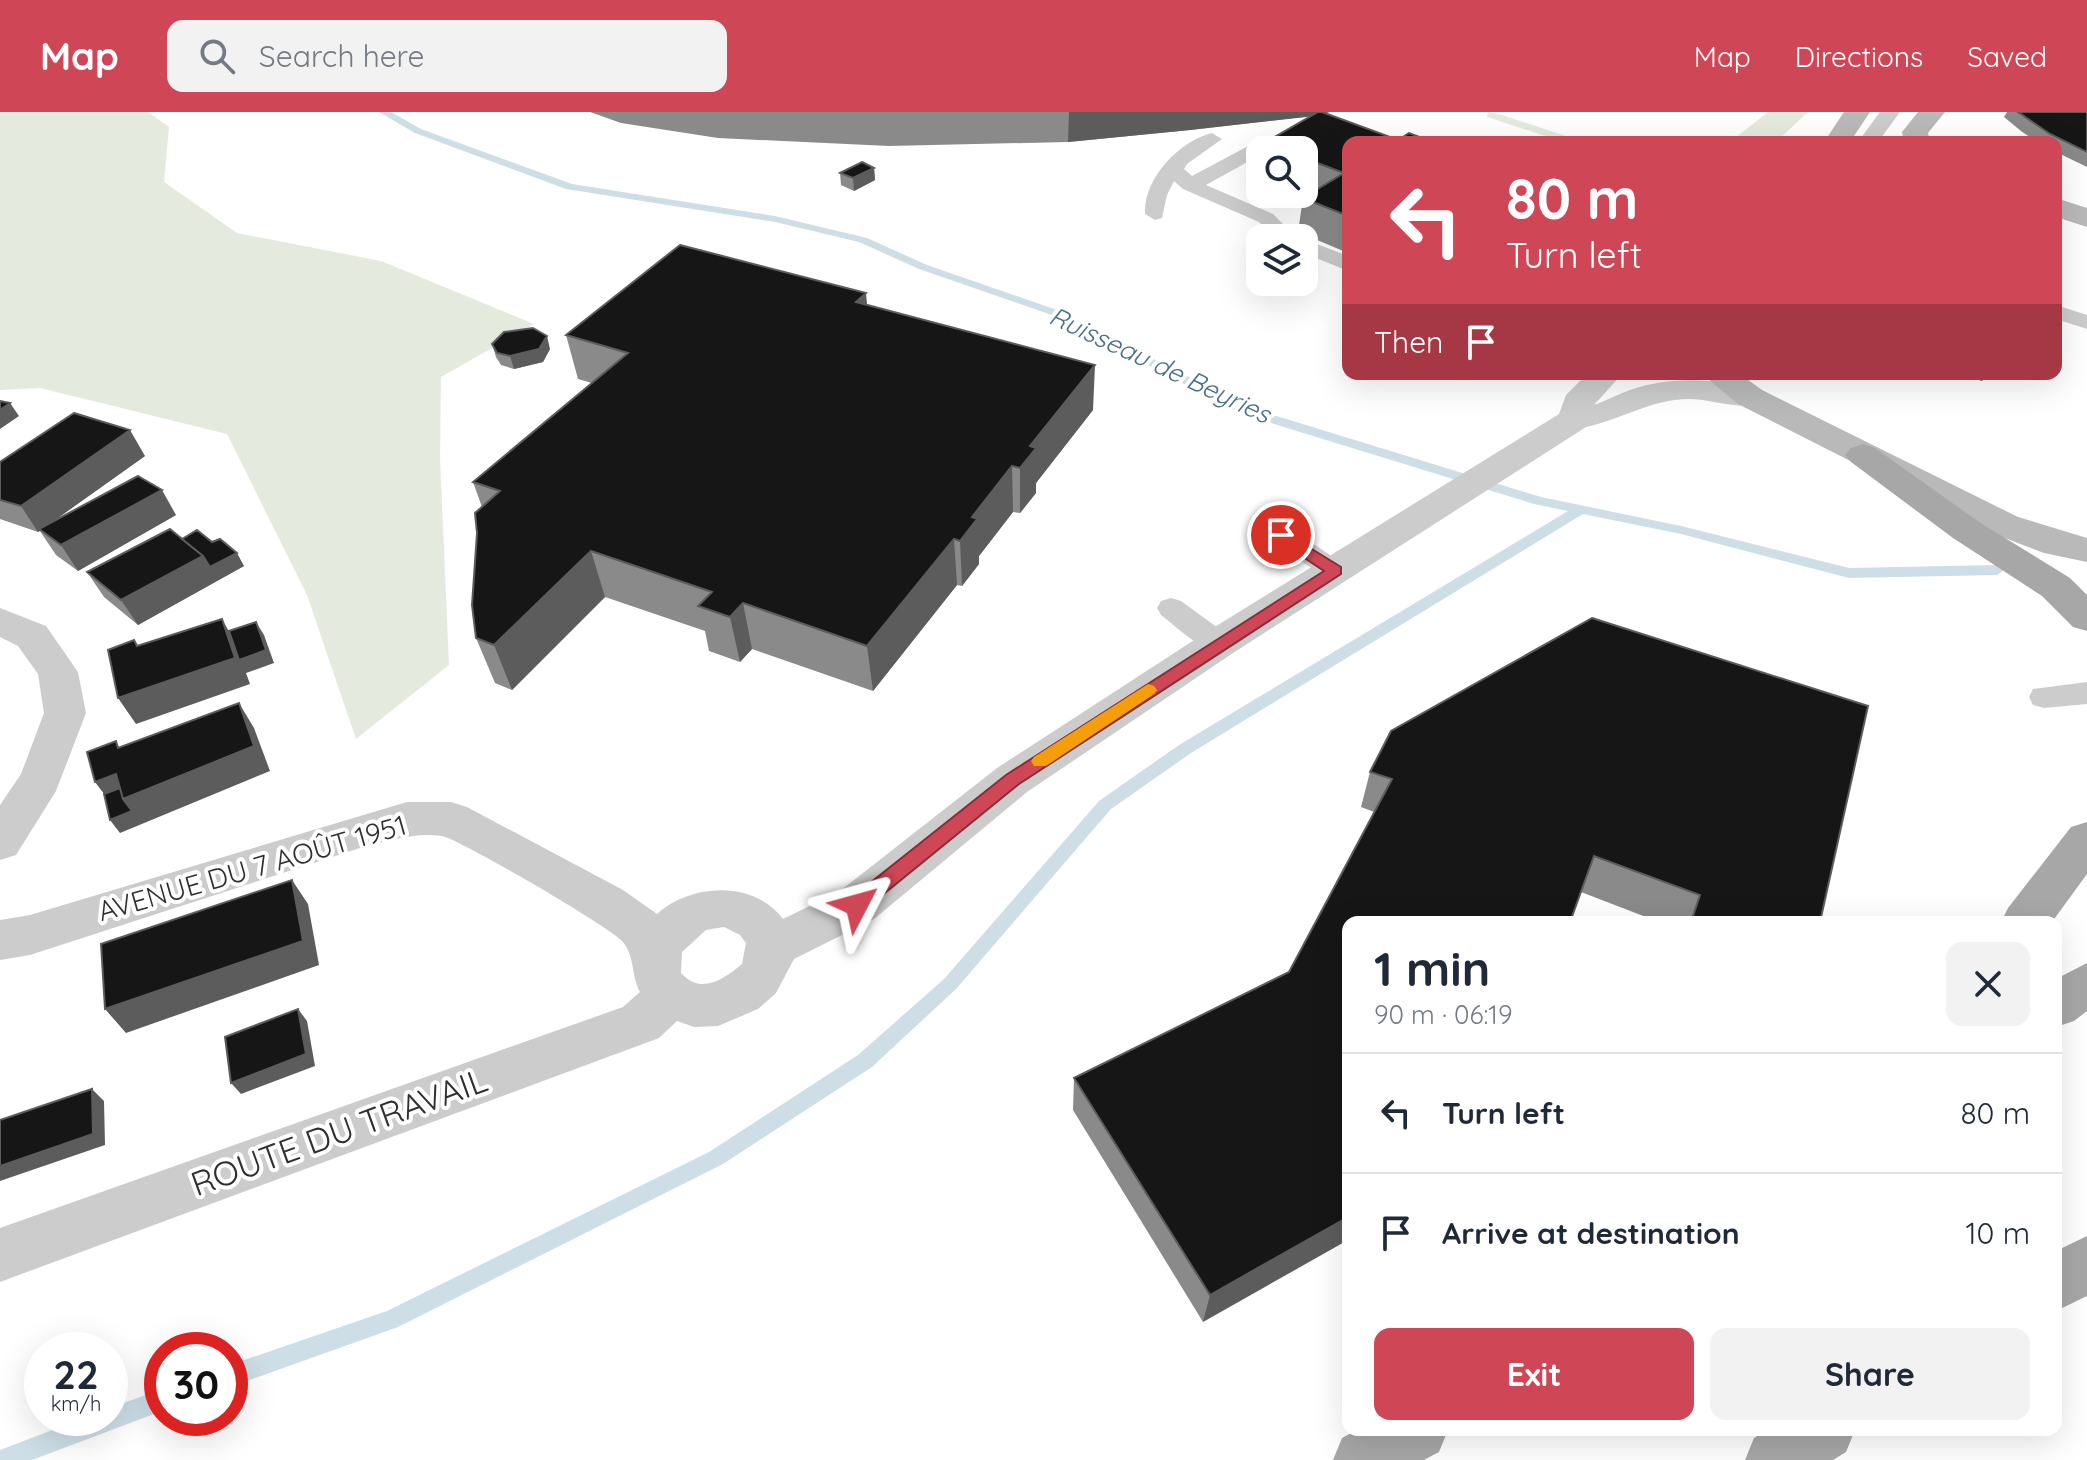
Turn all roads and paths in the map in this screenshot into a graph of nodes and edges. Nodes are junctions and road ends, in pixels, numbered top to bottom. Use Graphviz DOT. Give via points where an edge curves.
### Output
graph roads {
  1 [pos="1857,112"];
  2 [pos="1891,112"];
  3 [pos="1932,112"];
  4 [pos="1346,136"];
  5 [pos="1841,136"];
  6 [pos="1872,136"];
  7 [pos="1916,136"];
  8 [pos="1212,139"];
  9 [pos="1174,170"];
  10 [pos="1190,185"];
  11 [pos="2062,209"];
  12 [pos="1155,214"];
  13 [pos="2087,218"];
  14 [pos="1272,224"];
  15 [pos="2062,226"];
  16 [pos="2087,234"];
  17 [pos="1318,251"];
  18 [pos="1342,261"];
  19 [pos="2062,314"];
  20 [pos="2087,322"];
  21 [pos="1600,380"];
  22 [pos="1726,380"];
  23 [pos="1750,397"];
  24 [pos="1575,419"];
  25 [pos="1863,455"];
  26 [pos="1281,535"];
  27 [pos="2087,550"];
  28 [pos="1335,571"];
  29 [pos="1171,608"];
  30 [pos="2087,618"];
  31 [pos="0,621"];
  32 [pos="1219,643"];
  33 [pos="2087,693"];
  34 [pos="2044,697"];
  35 [pos="2087,840"];
  36 [pos="0,842"];
  37 [pos="2030,916"];
  38 [pos="0,940"];
  39 [pos="772,947"];
  40 [pos="664,974"];
  41 [pos="2087,984"];
  42 [pos="2062,1002"];
  43 [pos="0,1255"];
  44 [pos="2087,1264"];
  45 [pos="2062,1279"];
  46 [pos="1406,1436"];
  47 [pos="1814,1436"];
  48 [pos="1364,1460"];
  49 [pos="1776,1460"];
  1 -- 5 [label="street"];
  2 -- 6 [label="lane"];
  3 -- 7 [label="street"];
  4 -- 10 [label="lane" via="1272,141"];
  8 -- 9 [label="lane" via="1178,161"];
  9 -- 10 [label="lane"];
  9 -- 12 [label="lane" via="1162,179"];
  10 -- 14 [label="lane"];
  11 -- 13 [label="street"];
  15 -- 16 [label="street"];
  17 -- 18 [label="lane"];
  19 -- 20 [label="lane"];
  21 -- 24 [label="street" via="1578,402"];
  22 -- 23 [label="street"];
  23 -- 24 [label="street" via="1687,389"];
  23 -- 25 [label="street"];
  24 -- 28 [label="street"];
  25 -- 27 [label="street" via="2005,525"];
  25 -- 30 [label="main road" via="2056,587"];
  26 -- 28 [label="lane"];
  28 -- 32 [label="street"];
  29 -- 32 [label="lane"];
  31 -- 36 [label="street" via="32,636 58,672 65,713 41,779"];
  32 -- 39 [label="street" via="1012,780 857,905"];
  33 -- 34 [label="lane"];
  35 -- 37 [label="main road"];
  38 -- 40 [label="street, AVENUE DU 7 AOÛT 1951" via="363,830 407,819 451,819 638,925"];
  39 -- 40 [label="street" via="760,979 728,1001 688,1003"];
  39 -- 40 [label="street" via="758,920 728,908 692,915 664,937"];
  40 -- 43 [label="street, ROUTE DU TRAVAIL" via="641,1023"];
  41 -- 42 [label="main road"];
  44 -- 45 [label="main road"];
  46 -- 48 [label="main road"];
  47 -- 49 [label="main road"];
}
